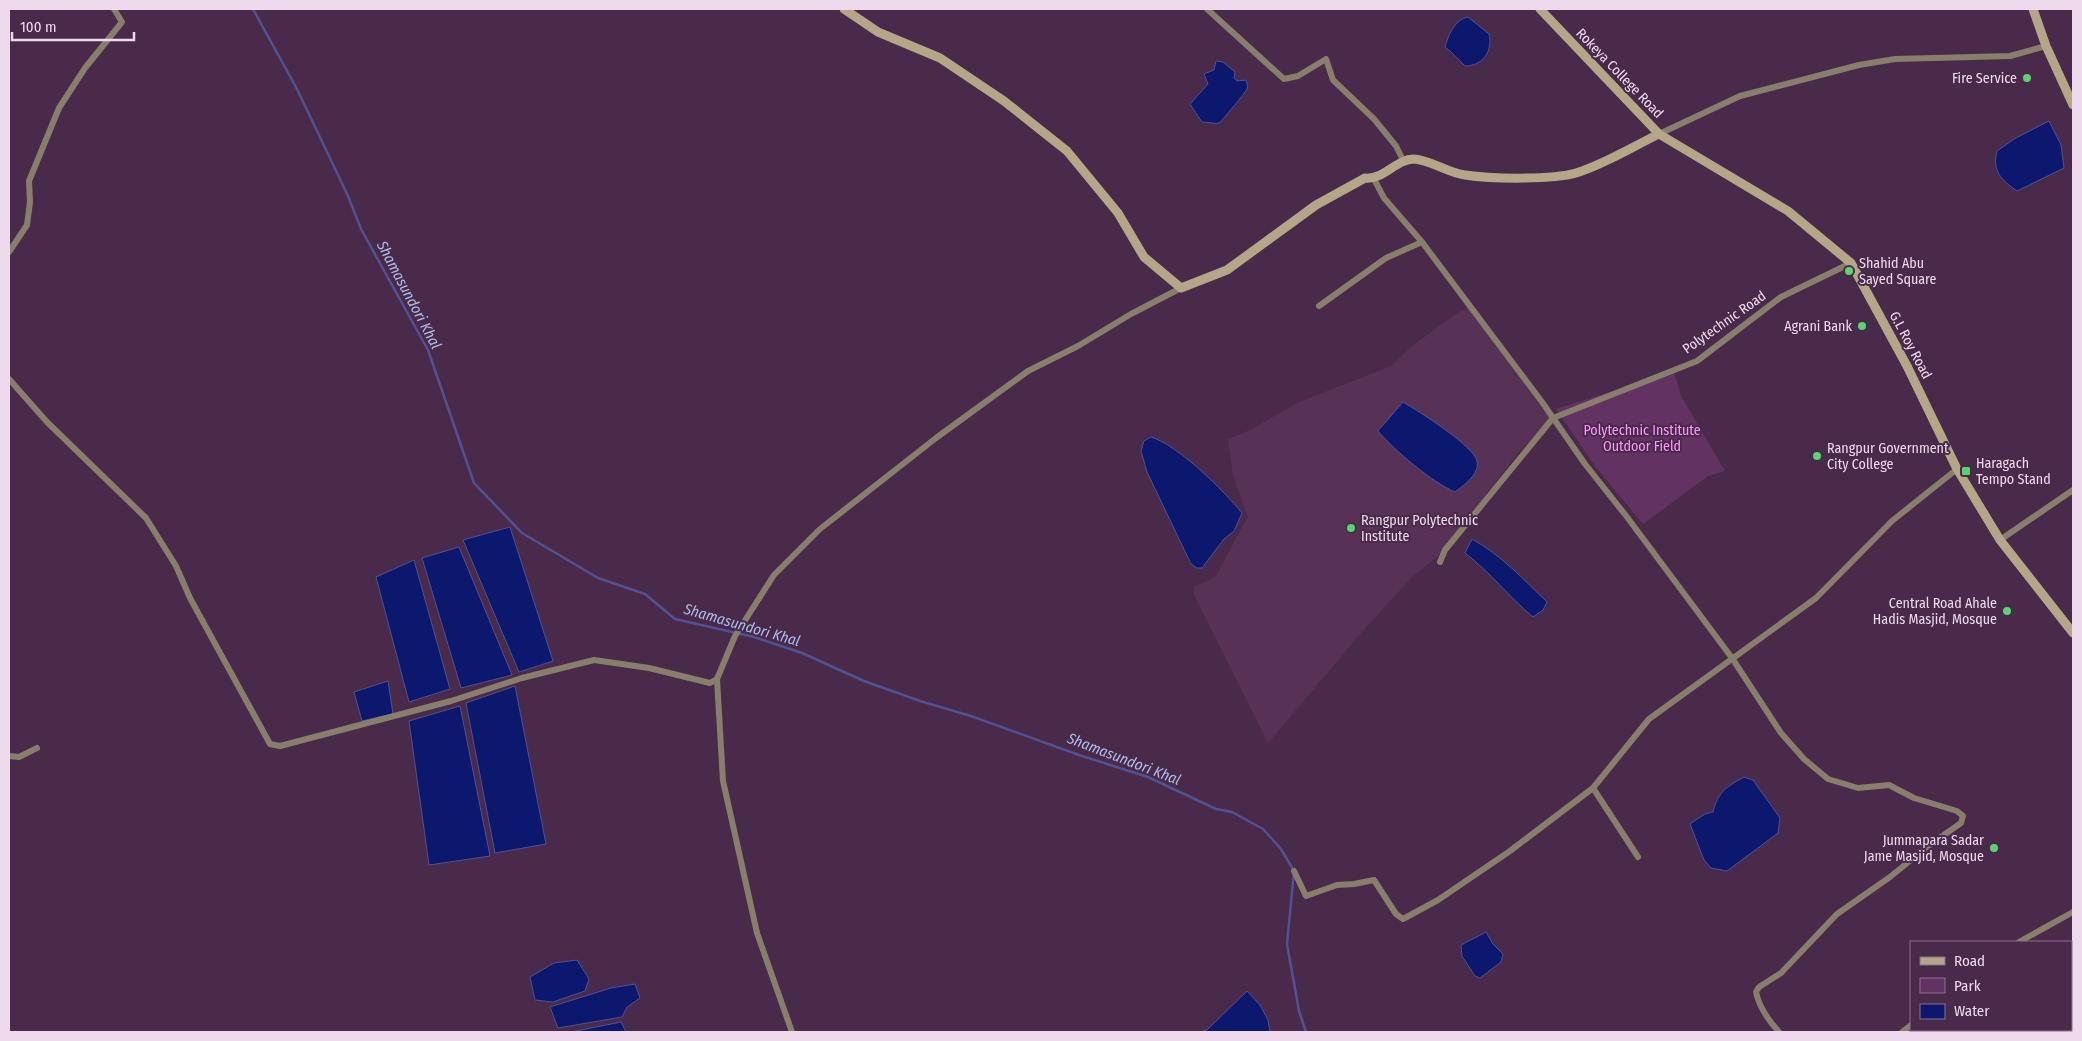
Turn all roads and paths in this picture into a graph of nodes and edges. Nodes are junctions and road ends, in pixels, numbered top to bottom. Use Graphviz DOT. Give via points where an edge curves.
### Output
graph roads {
  1 [pos="114,9"];
  2 [pos="844,9"];
  3 [pos="1207,9"];
  4 [pos="1540,9"];
  5 [pos="2033,9"];
  6 [pos="2046,46"];
  7 [pos="2073,105"];
  8 [pos="1659,134"];
  9 [pos="1404,162"];
  10 [pos="1374,179"];
  11 [pos="1422,242"];
  12 [pos="9,252"];
  13 [pos="1850,263"];
  14 [pos="1181,288"];
  15 [pos="1319,306"];
  16 [pos="9,379"];
  17 [pos="1553,418"];
  18 [pos="1957,469"];
  19 [pos="2073,490"];
  20 [pos="2000,540"];
  21 [pos="1440,562"];
  22 [pos="2073,634"];
  23 [pos="1732,658"];
  24 [pos="717,679"];
  25 [pos="37,748"];
  26 [pos="9,756"];
  27 [pos="1593,788"];
  28 [pos="1638,857"];
  29 [pos="1294,871"];
  30 [pos="2073,912"];
  31 [pos="2021,941"];
  32 [pos="792,1032"];
  33 [pos="1779,1032"];
  1 -- 12 [label="street" via="122,22 85,68 59,108 29,181 27,225"];
  2 -- 14 [label="main road" via="878,32 940,58 1004,101 1067,152 1118,213 1144,257"];
  3 -- 9 [label="street" via="1284,79 1298,76 1326,59 1333,80 1374,120 1396,146"];
  4 -- 8 [label="main road, Rokeya College Road"];
  5 -- 6 [label="main road"];
  6 -- 7 [label="main road"];
  6 -- 8 [label="street" via="2004,57 1896,59 1859,66 1740,96"];
  8 -- 9 [label="main road" via="1598,164 1553,178 1464,175 1414,159"];
  8 -- 13 [label="main road, G.L Roy Road" via="1788,211"];
  9 -- 10 [label="main road"];
  10 -- 11 [label="street" via="1384,198"];
  10 -- 14 [label="main road" via="1365,178 1316,206 1227,270"];
  11 -- 15 [label="street" via="1386,258"];
  11 -- 17 [label="street"];
  13 -- 17 [label="street, Polytechnic Road" via="1781,297 1697,361"];
  13 -- 18 [label="main road, G.L Roy Road" via="1907,366"];
  14 -- 24 [label="street" via="1028,371 936,438 820,530 774,575 735,636"];
  16 -- 24 [label="street" via="146,518 176,566 190,598 270,744 280,746 353,728 594,660 649,668 710,683"];
  17 -- 21 [label="street" via="1445,550"];
  17 -- 23 [label="street"];
  18 -- 20 [label="main road, G.L Roy Road"];
  18 -- 23 [label="street" via="1892,521 1816,598"];
  19 -- 20 [label="street"];
  20 -- 22 [label="main road, G.L Roy Road"];
  23 -- 27 [label="street" via="1648,719"];
  23 -- 33 [label="street" via="1781,732 1804,759 1828,779 1858,788 1889,785 1963,816 1961,823 1837,914 1780,973 1760,987 1756,992 1757,998"];
  24 -- 32 [label="street" via="723,781 757,933"];
  25 -- 26 [label="street" via="19,757"];
  27 -- 28 [label="street"];
  27 -- 29 [label="street" via="1510,851 1403,920 1374,880 1331,886 1306,896"];
  30 -- 31 [label="street"];
}
